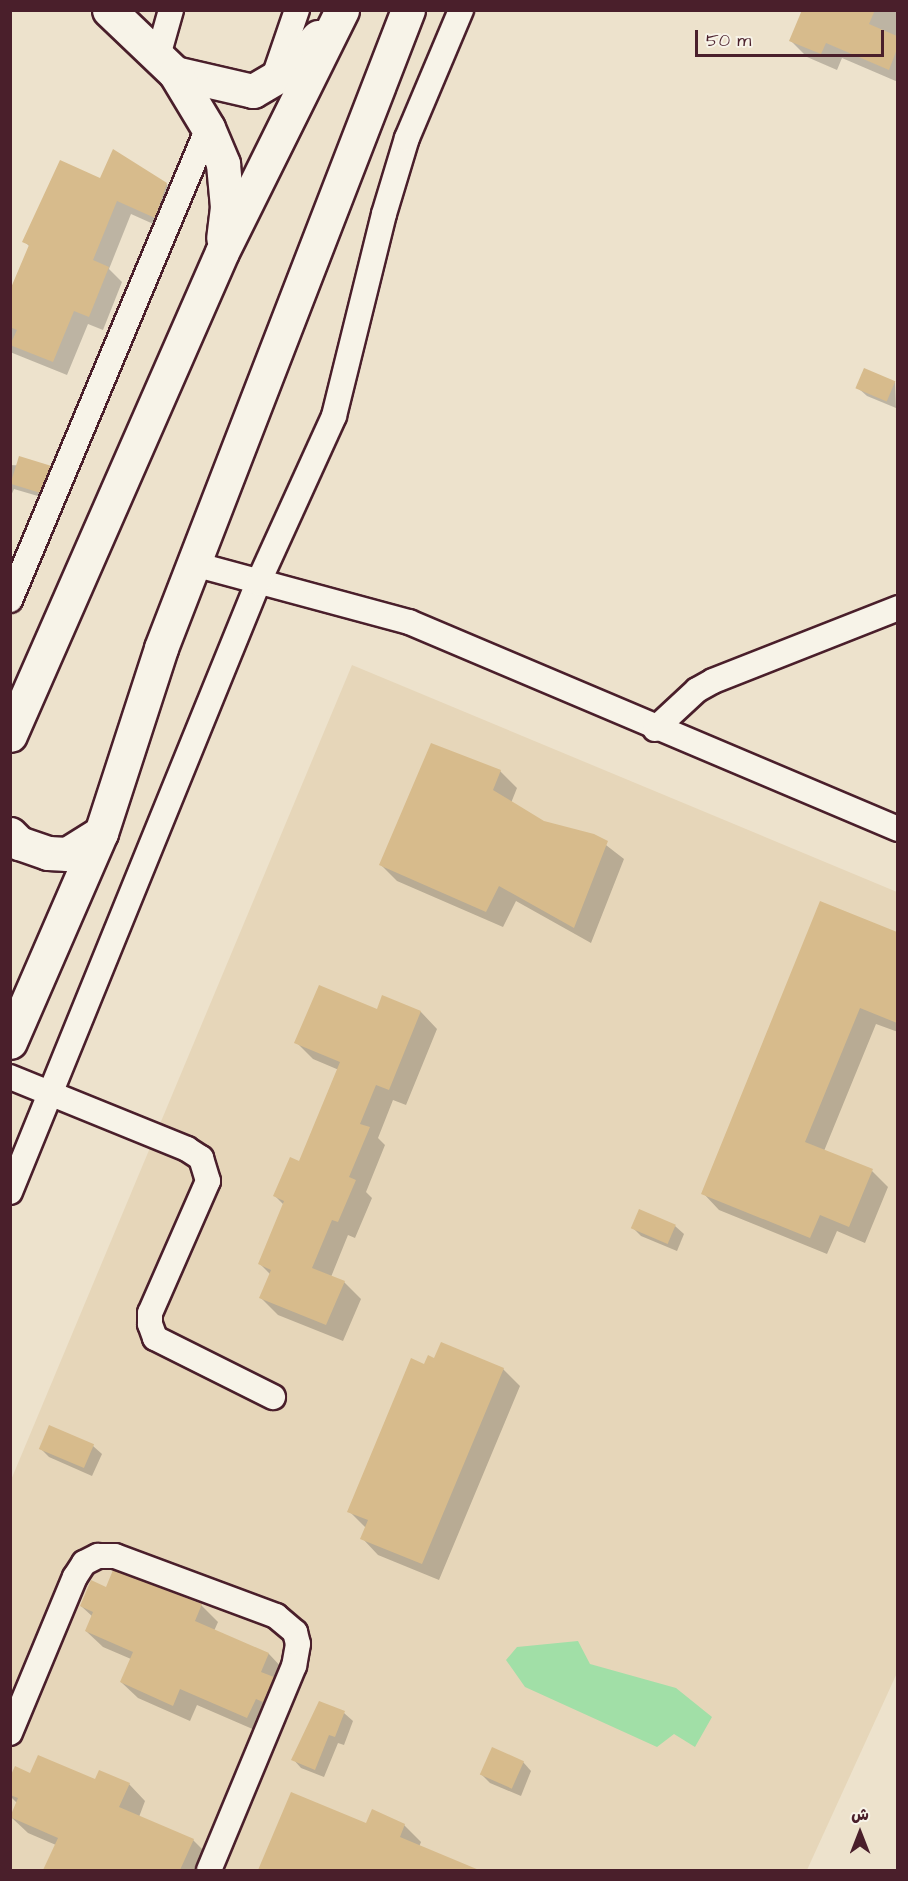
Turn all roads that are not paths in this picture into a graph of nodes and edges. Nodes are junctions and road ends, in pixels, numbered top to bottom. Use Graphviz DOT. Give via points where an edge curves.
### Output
graph roads {
  1 [pos="109,10"];
  2 [pos="171,10"];
  3 [pos="297,10"];
  4 [pos="341,10"];
  5 [pos="408,10"];
  6 [pos="461,10"];
  7 [pos="166,64"];
  8 [pos="272,82"];
  9 [pos="208,128"];
  10 [pos="222,252"];
  11 [pos="194,564"];
  12 [pos="258,583"];
  13 [pos="10,600"];
  14 [pos="897,608"];
  15 [pos="655,729"];
  16 [pos="10,735"];
  17 [pos="897,829"];
  18 [pos="101,833"];
  19 [pos="10,834"];
  20 [pos="10,1042"];
  21 [pos="10,1077"];
  22 [pos="51,1094"];
  23 [pos="10,1192"];
  24 [pos="273,1397"];
  25 [pos="10,1733"];
  26 [pos="209,1870"];
  1 -- 7 [label="main road"];
  2 -- 7 [label="street"];
  3 -- 8 [label="street"];
  4 -- 8 [label="main road" via="289,70"];
  4 -- 10 [label="main road"];
  5 -- 11 [label="main road"];
  6 -- 12 [label="street" via="407,138 334,416"];
  7 -- 8 [label="main road" via="253,91"];
  7 -- 9 [label="main road"];
  9 -- 10 [label="main road" via="224,164 227,183"];
  9 -- 13 [label="street"];
  10 -- 16 [label="main road"];
  11 -- 12 [label="street"];
  11 -- 18 [label="main road" via="161,648"];
  12 -- 15 [label="street" via="409,622"];
  12 -- 22 [label="street"];
  14 -- 15 [label="street" via="713,681 697,690"];
  15 -- 17 [label="street"];
  18 -- 19 [label="main road" via="67,854 29,846"];
  18 -- 20 [label="main road"];
  21 -- 22 [label="street"];
  22 -- 23 [label="street"];
  22 -- 24 [label="street" via="201,1158 208,1181 150,1313 150,1324 155,1338"];
  25 -- 26 [label="street" via="75,1577 84,1563 98,1556 115,1556 276,1616 295,1632 298,1644 294,1666"];
}
